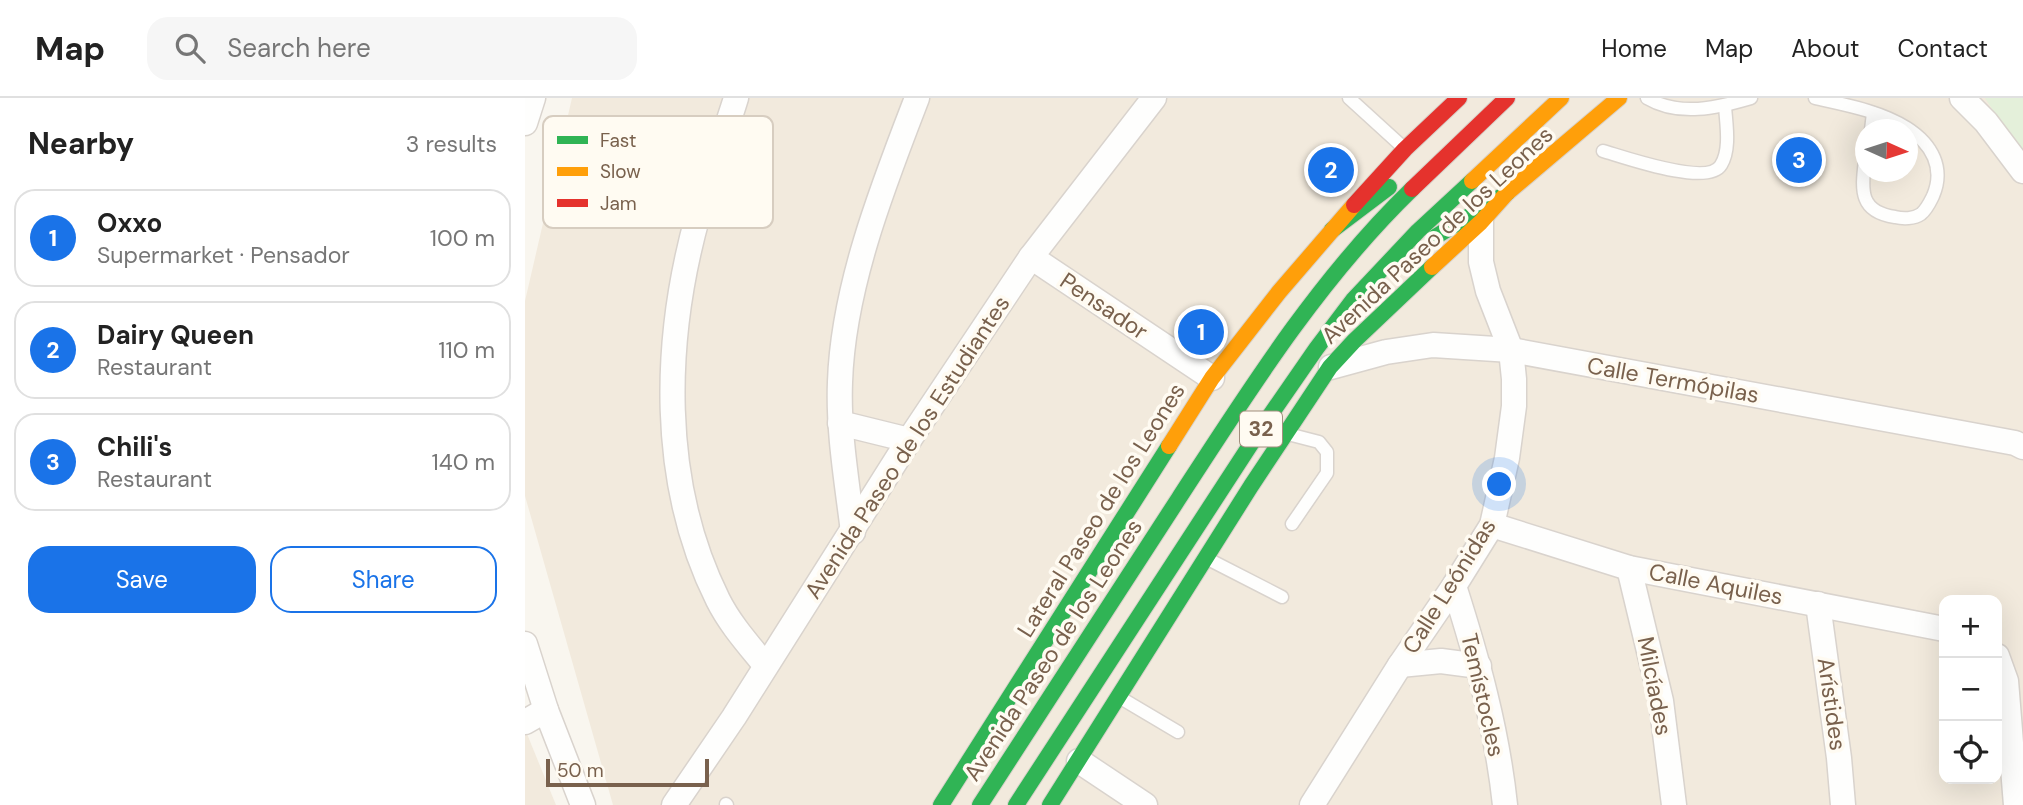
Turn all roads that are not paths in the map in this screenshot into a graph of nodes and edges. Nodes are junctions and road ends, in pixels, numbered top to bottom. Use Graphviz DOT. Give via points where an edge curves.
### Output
graph roads {
  1 [pos="533,98"];
  2 [pos="736,98"];
  3 [pos="917,98"];
  4 [pos="1154,98"];
  5 [pos="1349,98"];
  6 [pos="1449,98"];
  7 [pos="1459,98"];
  8 [pos="1561,98"];
  9 [pos="1619,98"];
  10 [pos="1647,98"];
  11 [pos="1751,98"];
  12 [pos="1815,98"];
  13 [pos="1962,98"];
  14 [pos="1506,99"];
  15 [pos="1725,106"];
  16 [pos="1873,113"];
  17 [pos="730,116"];
  18 [pos="1872,119"];
  19 [pos="1887,119"];
  20 [pos="525,123"];
  21 [pos="1427,127"];
  22 [pos="1918,138"];
  23 [pos="1405,149"];
  24 [pos="1603,151"];
  25 [pos="2023,171"];
  26 [pos="1864,182"];
  27 [pos="1507,193"];
  28 [pos="1481,222"];
  29 [pos="695,228"];
  30 [pos="1332,230"];
  31 [pos="1031,257"];
  32 [pos="1382,269"];
  33 [pos="1511,350"];
  34 [pos="1330,367"];
  35 [pos="1212,378"];
  36 [pos="840,423"];
  37 [pos="1285,433"];
  38 [pos="909,440"];
  39 [pos="2020,444"];
  40 [pos="1291,524"];
  41 [pos="1492,524"];
  42 [pos="853,532"];
  43 [pos="1206,558"];
  44 [pos="1629,568"];
  45 [pos="1454,586"];
  46 [pos="1282,597"];
  47 [pos="1818,604"];
  48 [pos="1939,628"];
  49 [pos="525,644"];
  50 [pos="765,665"];
  51 [pos="1400,665"];
  52 [pos="1479,666"];
  53 [pos="2002,670"];
  54 [pos="1119,697"];
  55 [pos="536,716"];
  56 [pos="1178,732"];
  57 [pos="1079,761"];
  58 [pos="1332,775"];
  59 [pos="583,805"];
  60 [pos="674,805"];
  61 [pos="941,805"];
  62 [pos="980,805"];
  63 [pos="1016,805"];
  64 [pos="1050,805"];
  65 [pos="1145,805"];
  66 [pos="1312,805"];
  67 [pos="1337,805"];
  68 [pos="1505,805"];
  69 [pos="1674,805"];
  70 [pos="1843,805"];
  71 [pos="2016,805"];
  1 -- 20 [label="street"];
  2 -- 17 [label="street"];
  3 -- 36 [label="street" via="865,243 847,324"];
  4 -- 31 [label="street, Avenida Paseo de los Estudiantes"];
  5 -- 23 [label="lane"];
  6 -- 21 [label="street"];
  7 -- 21 [label="main road, Lateral Paseo de los Leones"];
  8 -- 32 [label="main road, Avenida Paseo de los Leones / 32"];
  9 -- 27 [label="main road, Avenida Paseo de los Leones"];
  10 -- 15 [label="lane" via="1668,108"];
  11 -- 15 [label="lane"];
  12 -- 16 [label="lane"];
  13 -- 25 [label="street"];
  14 -- 30 [label="main road"];
  14 -- 62 [label="main road, Avenida Paseo de los Leones / 32" via="1389,212 1317,297 1236,410"];
  15 -- 24 [label="lane" via="1725,154 1712,173 1693,174"];
  16 -- 18 [label="lane"];
  16 -- 19 [label="lane"];
  21 -- 23 [label="main road, Lateral Paseo de los Leones"];
  22 -- 26 [label="lane" via="1937,160 1938,177 1929,205 1919,215 1903,219 1874,210 1866,202"];
  23 -- 30 [label="main road, Lateral Paseo de los Leones"];
  27 -- 28 [label="main road, Avenida Paseo de los Leones"];
  27 -- 32 [label="main road"];
  28 -- 33 [label="street, Calle Leónidas" via="1487,291"];
  28 -- 34 [label="main road, Avenida Paseo de los Leones"];
  29 -- 50 [label="street" via="681,290 671,381 678,477 699,554 719,601"];
  30 -- 35 [label="main road, Lateral Paseo de los Leones"];
  31 -- 35 [label="street, Pensador"];
  31 -- 38 [label="street, Avenida Paseo de los Estudiantes"];
  32 -- 63 [label="main road, Avenida Paseo de los Leones / 32" via="1353,300 1270,416"];
  33 -- 34 [label="street, Calle Termópilas" via="1433,345"];
  33 -- 39 [label="street, Calle Termópilas"];
  33 -- 41 [label="street, Calle Leónidas" via="1514,406"];
  34 -- 37 [label="main road, Avenida Paseo de los Leones"];
  35 -- 61 [label="main road, Lateral Paseo de los Leones"];
  36 -- 38 [label="street"];
  36 -- 42 [label="street"];
  37 -- 40 [label="lane" via="1319,442 1327,452 1327,473"];
  37 -- 43 [label="main road, Avenida Paseo de los Leones"];
  38 -- 42 [label="street, Avenida Paseo de los Estudiantes"];
  41 -- 44 [label="street, Calle Aquiles"];
  41 -- 45 [label="street, Calle Leónidas"];
  42 -- 50 [label="street, Avenida Paseo de los Estudiantes"];
  43 -- 46 [label="lane"];
  43 -- 54 [label="main road, Avenida Paseo de los Leones"];
  44 -- 47 [label="street, Calle Aquiles"];
  44 -- 69 [label="street, Milcíades" via="1661,701"];
  45 -- 51 [label="street, Calle Leónidas"];
  45 -- 52 [label="street, Temístocles"];
  47 -- 48 [label="street, Calle Aquiles"];
  47 -- 70 [label="street, Arístides"];
  49 -- 55 [label="street"];
  50 -- 60 [label="street, Avenida Paseo de los Estudiantes"];
  51 -- 52 [label="street" via="1441,660"];
  51 -- 58 [label="street, Calle Leónidas"];
  52 -- 68 [label="street, Temístocles"];
  53 -- 71 [label="street"];
  54 -- 56 [label="lane"];
  54 -- 57 [label="main road, Avenida Paseo de los Leones"];
  55 -- 59 [label="street"];
  57 -- 64 [label="main road, Avenida Paseo de los Leones"];
  57 -- 65 [label="street"];
  58 -- 66 [label="street, Calle Leónidas"];
  58 -- 67 [label="street"];
}
